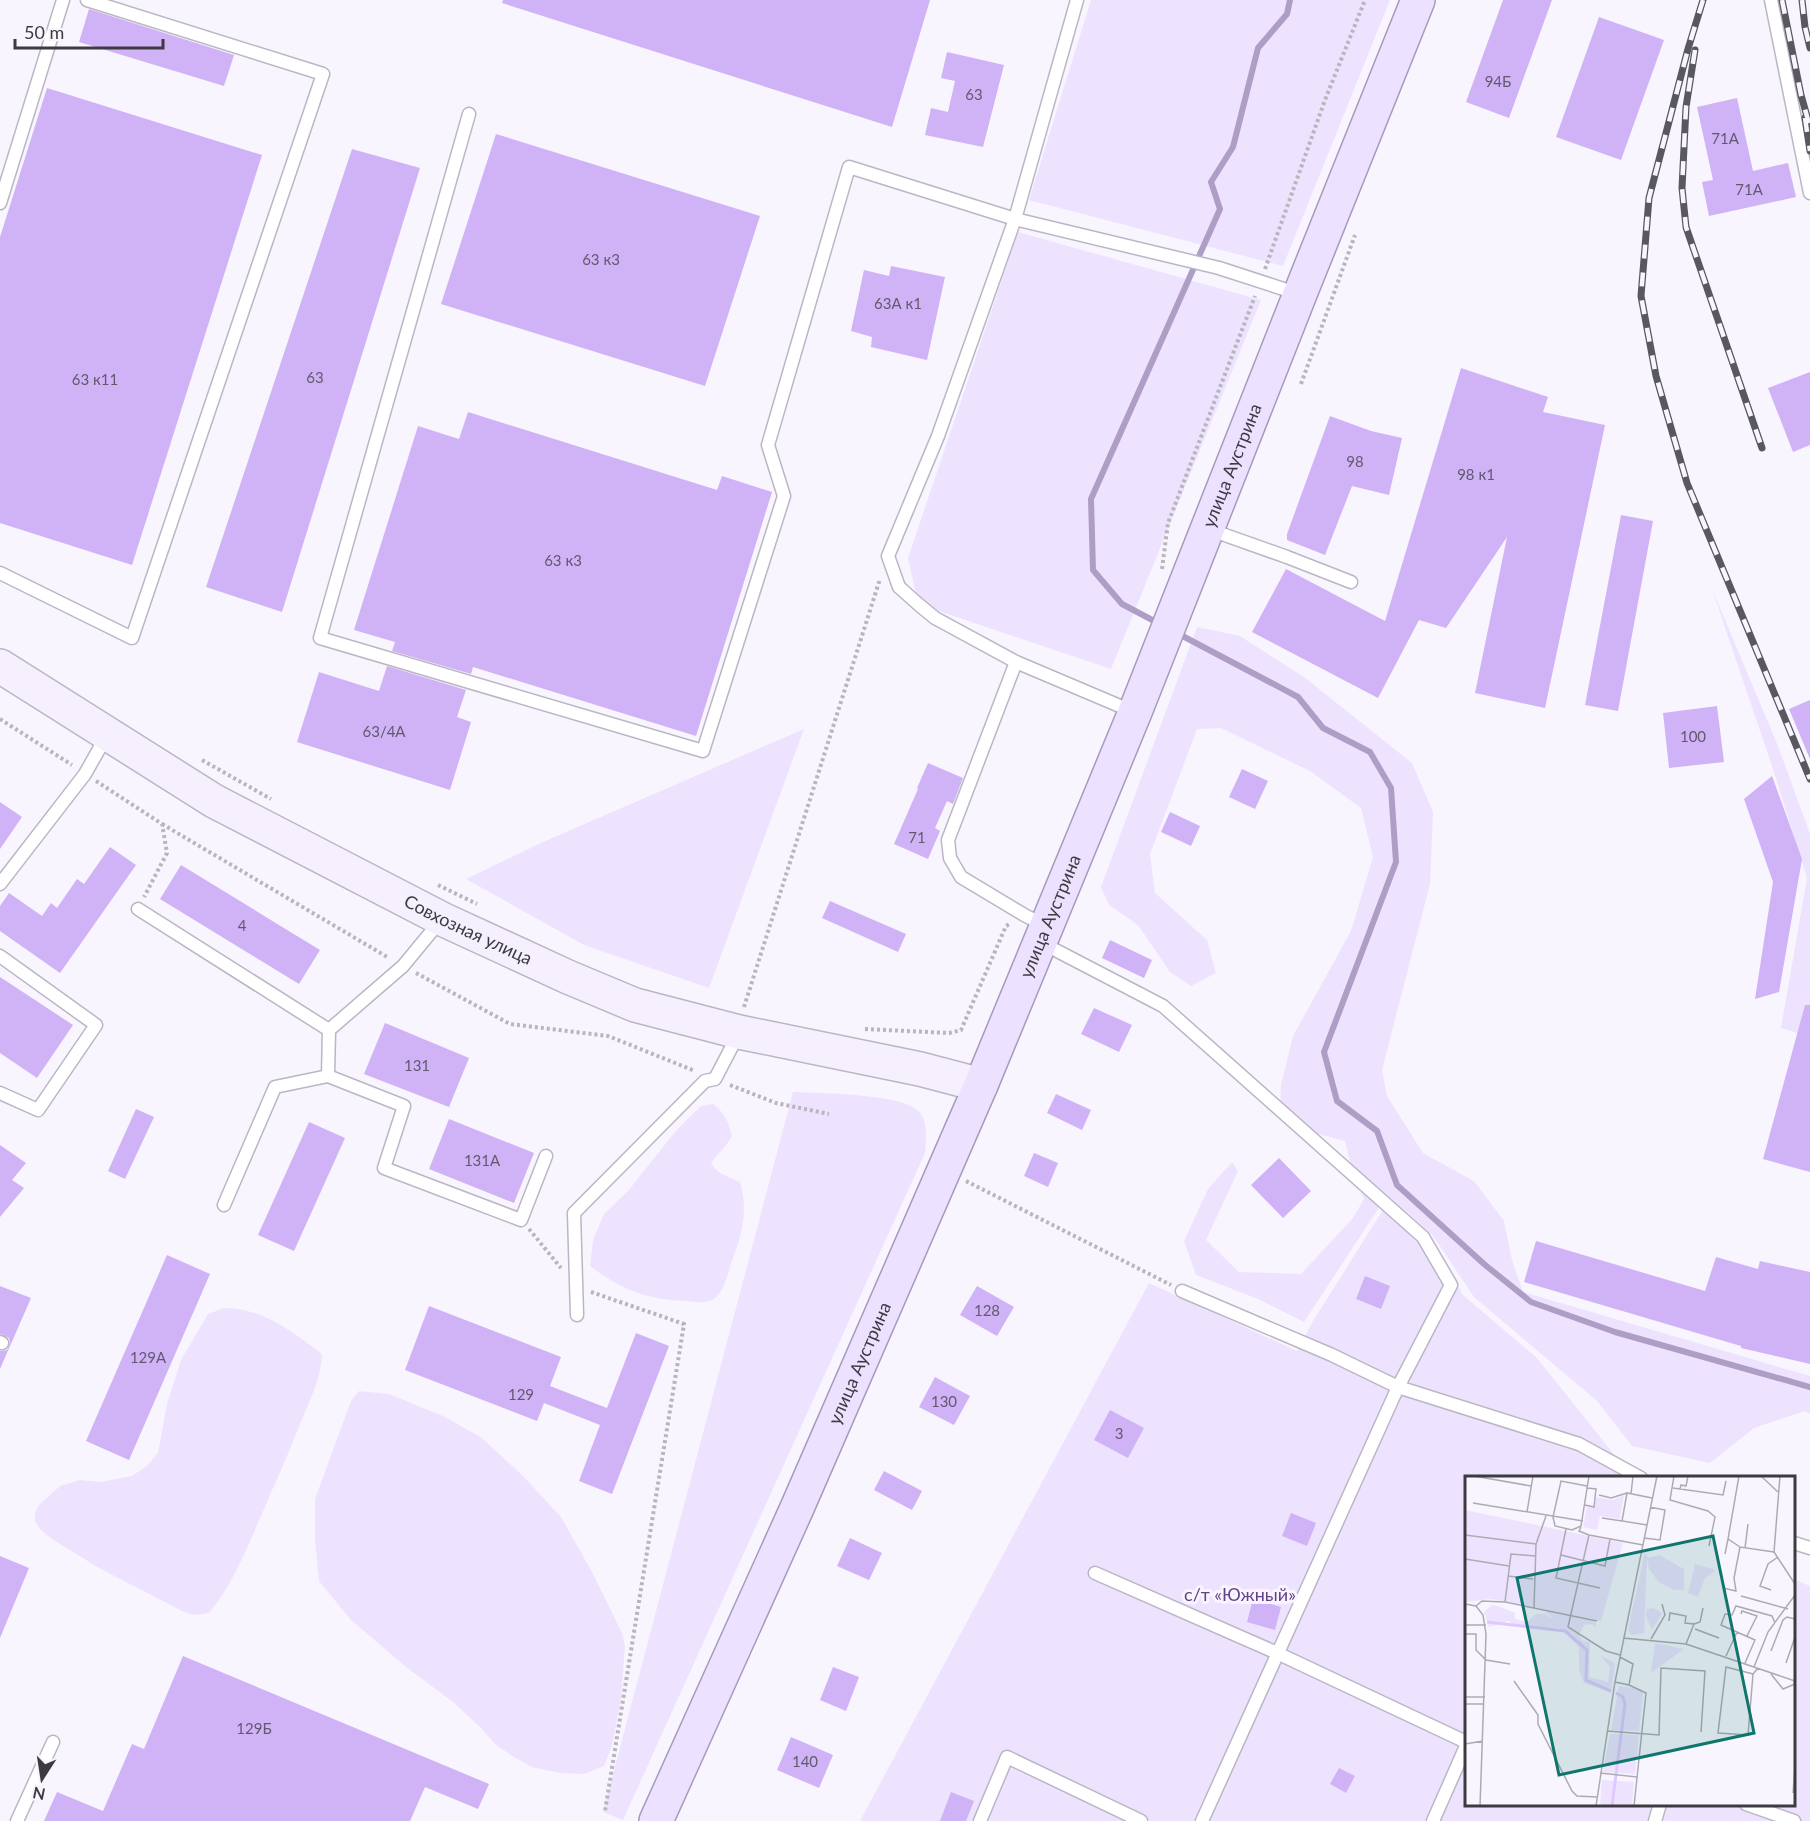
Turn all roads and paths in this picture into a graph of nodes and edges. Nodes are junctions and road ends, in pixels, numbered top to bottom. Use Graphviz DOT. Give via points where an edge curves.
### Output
graph roads {
  1 [pos="63,0"];
  2 [pos="87,0"];
  3 [pos="1077,0"];
  4 [pos="1365,0"];
  5 [pos="1418,0"];
  6 [pos="1771,0"];
  7 [pos="470,114"];
  8 [pos="1810,193"];
  9 [pos="0,203"];
  10 [pos="1016,219"];
  11 [pos="1355,235"];
  12 [pos="1261,281"];
  13 [pos="1300,294"];
  14 [pos="1300,384"];
  15 [pos="1207,529"];
  16 [pos="888,556"];
  17 [pos="1162,569"];
  18 [pos="0,573"];
  19 [pos="1352,582"];
  20 [pos="1016,662"];
  21 [pos="0,666"];
  22 [pos="1136,712"];
  23 [pos="0,719"];
  24 [pos="108,734"];
  25 [pos="201,760"];
  26 [pos="85,774"];
  27 [pos="274,800"];
  28 [pos="162,824"];
  29 [pos="432,882"];
  30 [pos="0,884"];
  31 [pos="486,908"];
  32 [pos="138,909"];
  33 [pos="442,919"];
  34 [pos="1038,928"];
  35 [pos="0,956"];
  36 [pos="403,966"];
  37 [pos="741,1021"];
  38 [pos="856,1029"];
  39 [pos="329,1030"];
  40 [pos="328,1076"];
  41 [pos="715,1079"];
  42 [pos="981,1085"];
  43 [pos="0,1093"];
  44 [pos="829,1114"];
  45 [pos="546,1156"];
  46 [pos="943,1171"];
  47 [pos="224,1205"];
  48 [pos="521,1220"];
  49 [pos="576,1287"];
  50 [pos="1182,1291"];
  51 [pos="577,1315"];
  52 [pos="1398,1387"];
  53 [pos="1637,1476"];
  54 [pos="1795,1543"];
  55 [pos="1810,1548"];
  56 [pos="1095,1573"];
  57 [pos="1277,1653"];
  58 [pos="1465,1741"];
  59 [pos="52,1742"];
  60 [pos="1465,1750"];
  61 [pos="1660,1806"];
  62 [pos="1752,1806"];
  63 [pos="605,1811"];
  64 [pos="17,1821"];
  65 [pos="656,1821"];
  66 [pos="980,1821"];
  67 [pos="1141,1821"];
  68 [pos="1202,1821"];
  69 [pos="1433,1821"];
  70 [pos="1656,1821"];
  71 [pos="1794,1821"];
  1 -- 9 [label="lane"];
  2 -- 18 [label="lane" via="323,74 132,638"];
  3 -- 10 [label="lane"];
  4 -- 12 [label="path"];
  5 -- 13 [label="main road, улица Аустрина"];
  6 -- 8 [label="lane"];
  7 -- 10 [label="lane" via="320,638 703,751 784,496 768,445 849,167"];
  10 -- 12 [label="lane" via="1135,246"];
  10 -- 16 [label="lane" via="938,436"];
  11 -- 14 [label="path"];
  12 -- 13 [label="lane"];
  12 -- 17 [label="path" via="1168,523"];
  13 -- 15 [label="main road, улица Аустрина"];
  15 -- 19 [label="lane"];
  15 -- 22 [label="main road, улица Аустрина"];
  16 -- 20 [label="lane" via="899,587 918,604 935,618"];
  16 -- 37 [label="path"];
  20 -- 22 [label="lane"];
  20 -- 34 [label="lane" via="948,840 950,858 961,878"];
  21 -- 24 [label="main road, Совхозная улица"];
  22 -- 34 [label="main road, улица Аустрина"];
  23 -- 26 [label="path"];
  24 -- 26 [label="lane"];
  24 -- 33 [label="main road, Совхозная улица" via="214,801"];
  25 -- 27 [label="path"];
  26 -- 28 [label="path"];
  26 -- 30 [label="lane"];
  28 -- 32 [label="path" via="167,853"];
  28 -- 36 [label="path"];
  29 -- 31 [label="path"];
  32 -- 39 [label="lane"];
  33 -- 36 [label="lane"];
  33 -- 37 [label="main road, Совхозная улица" via="635,1005"];
  34 -- 38 [label="path" via="1006,926 961,1030 949,1033"];
  34 -- 42 [label="main road, улица Аустрина"];
  34 -- 52 [label="lane" via="1163,1006 1423,1237 1451,1286"];
  35 -- 43 [label="lane" via="96,1025 38,1110"];
  36 -- 39 [label="lane"];
  36 -- 41 [label="path" via="510,1024 608,1036"];
  37 -- 41 [label="lane"];
  37 -- 42 [label="main road, Совхозная улица"];
  39 -- 40 [label="lane"];
  40 -- 47 [label="lane" via="275,1088"];
  40 -- 48 [label="lane" via="404,1106 384,1168"];
  41 -- 44 [label="path" via="776,1103"];
  41 -- 49 [label="lane" via="705,1081 574,1213"];
  42 -- 46 [label="main road, улица Аустрина"];
  45 -- 48 [label="lane"];
  46 -- 50 [label="path"];
  46 -- 65 [label="main road, улица Аустрина"];
  48 -- 49 [label="path"];
  49 -- 51 [label="lane"];
  49 -- 63 [label="path" via="684,1324"];
  50 -- 52 [label="lane"];
  52 -- 53 [label="lane" via="1578,1444"];
  52 -- 57 [label="lane"];
  54 -- 55 [label="lane"];
  56 -- 57 [label="lane"];
  57 -- 58 [label="lane"];
  57 -- 68 [label="lane"];
  59 -- 64 [label="lane"];
  60 -- 69 [label="lane"];
  61 -- 70 [label="lane"];
  62 -- 71 [label="lane"];
  66 -- 67 [label="lane" via="1007,1757"];
}
